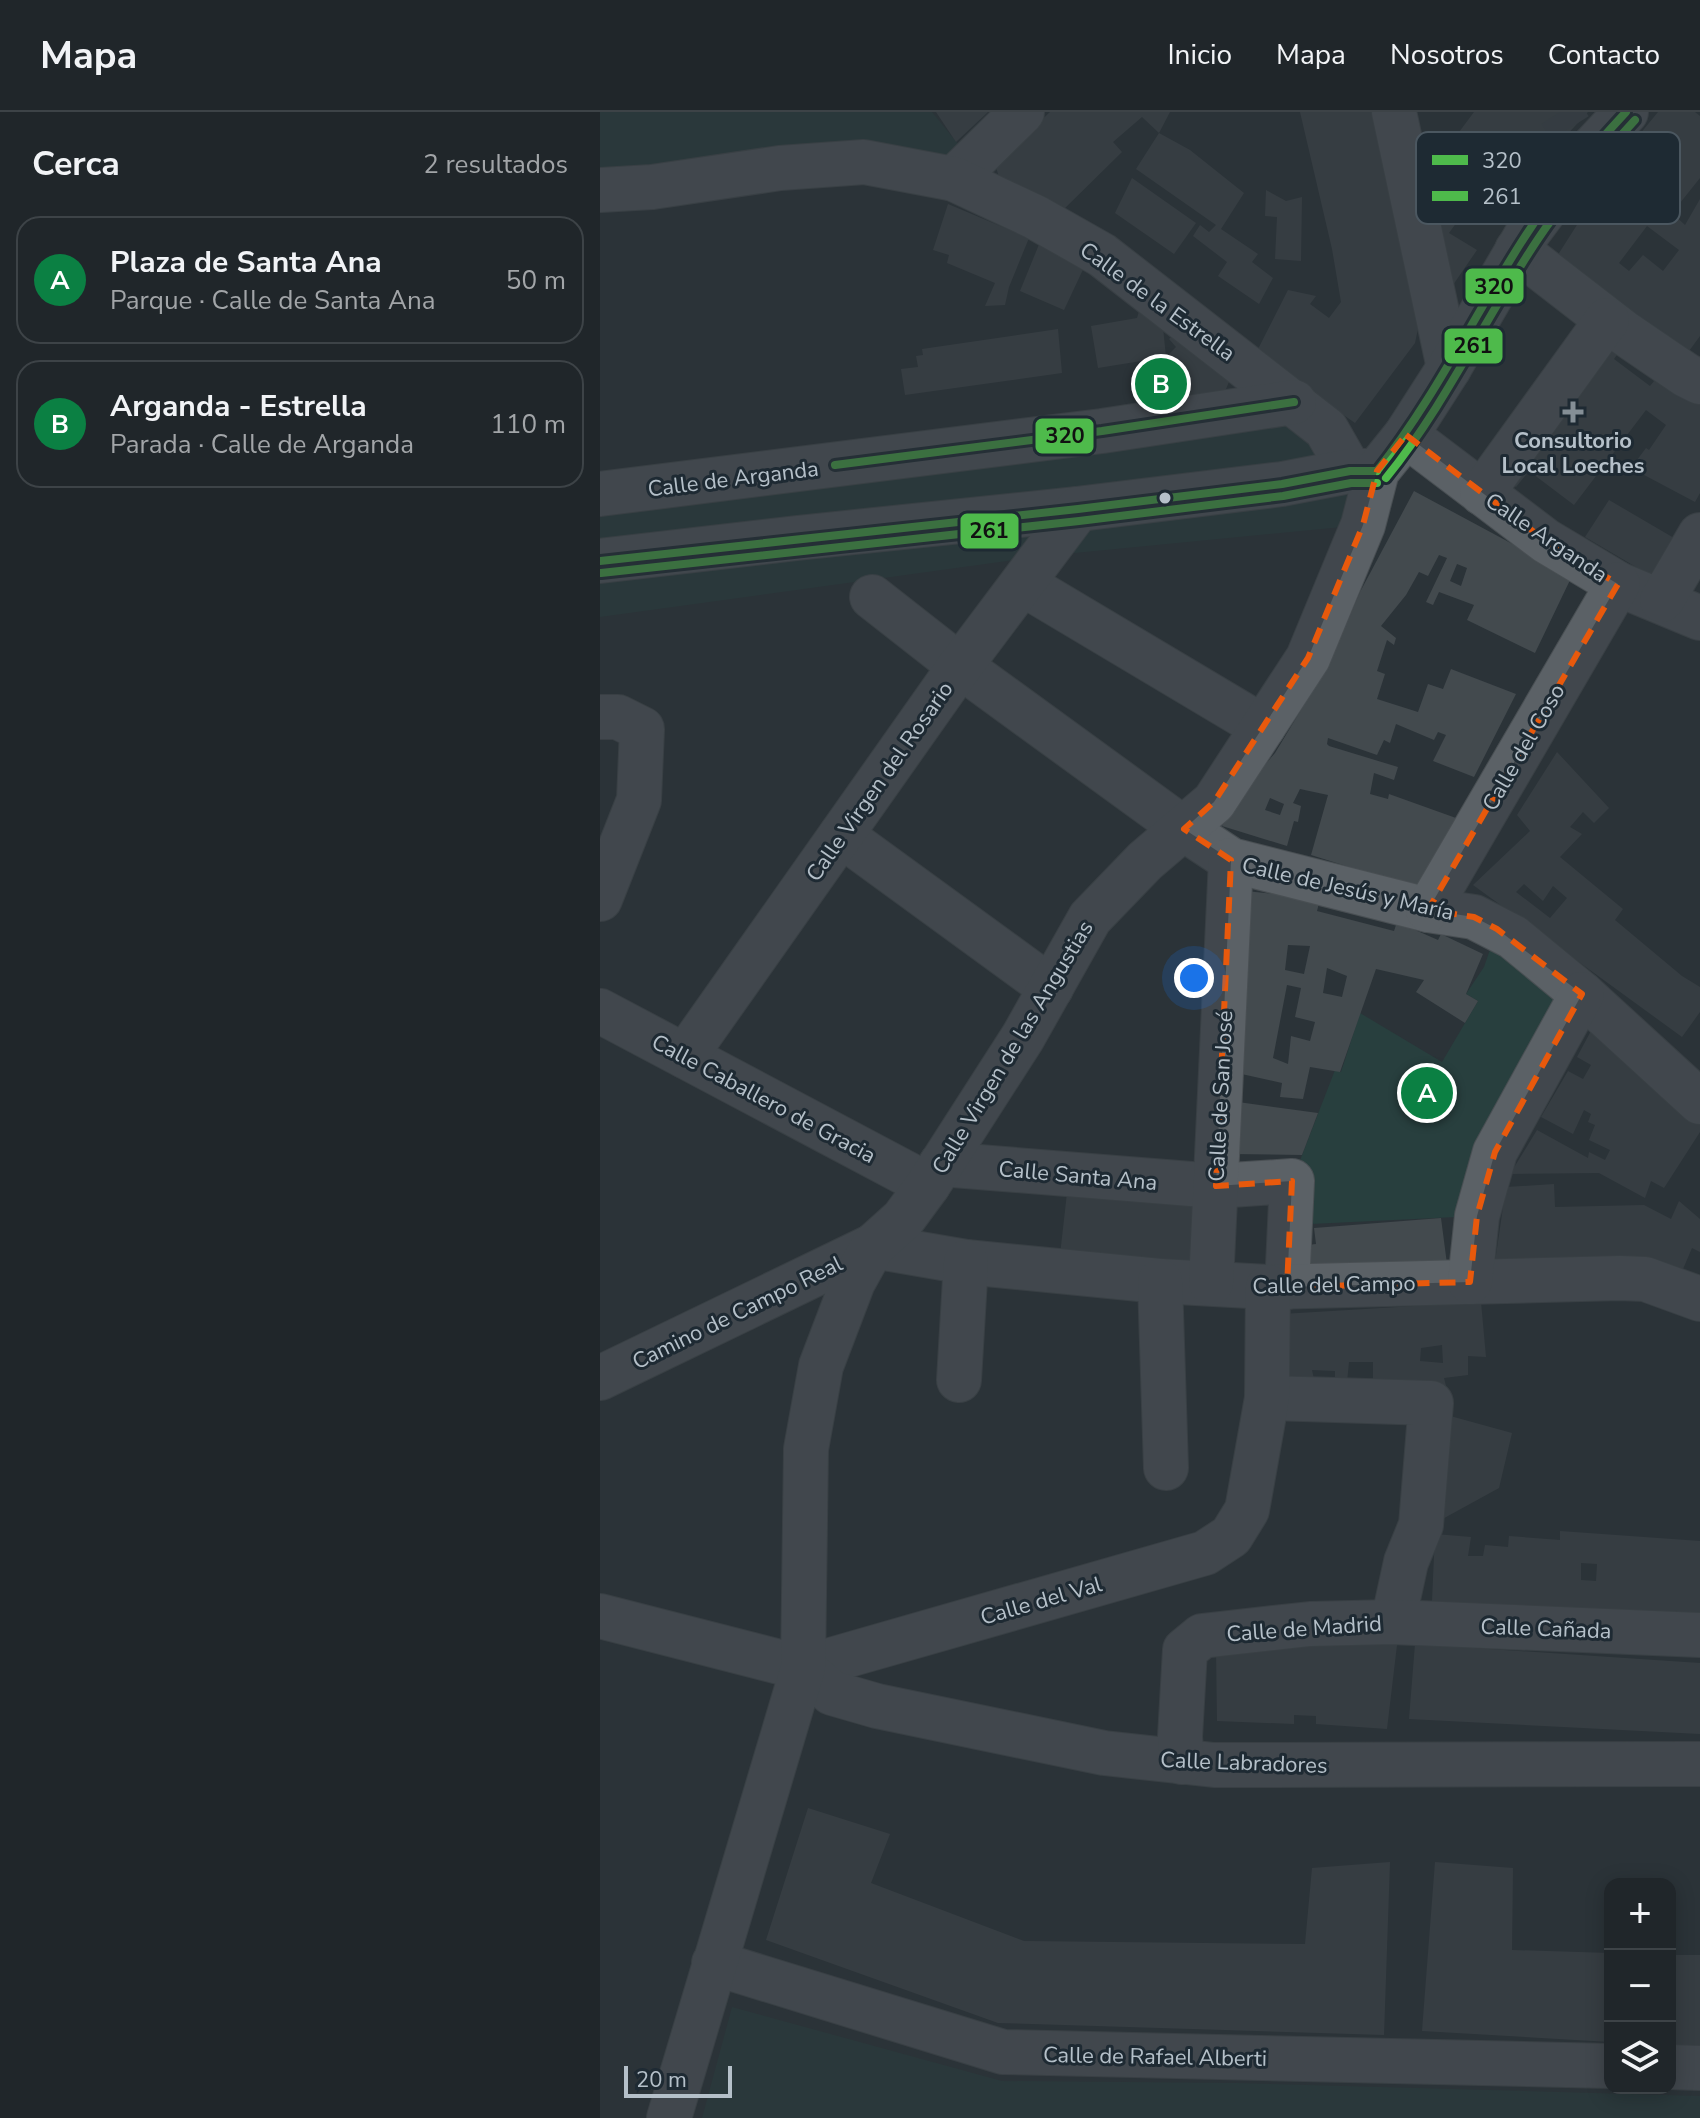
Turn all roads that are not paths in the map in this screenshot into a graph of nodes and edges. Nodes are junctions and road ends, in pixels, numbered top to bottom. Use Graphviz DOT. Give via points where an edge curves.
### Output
graph roads {
  1 [pos="1022,112"];
  2 [pos="1394,112"];
  3 [pos="1626,112"];
  4 [pos="1593,132"];
  5 [pos="954,179"];
  6 [pos="600,190"];
  7 [pos="1416,214"];
  8 [pos="1418,224"];
  9 [pos="1532,224"];
  10 [pos="1517,250"];
  11 [pos="1607,320"];
  12 [pos="1449,368"];
  13 [pos="1700,382"];
  14 [pos="1294,402"];
  15 [pos="1406,435"];
  16 [pos="1364,471"];
  17 [pos="1482,493"];
  18 [pos="600,494"];
  19 [pos="1078,509"];
  20 [pos="1700,535"];
  21 [pos="600,561"];
  22 [pos="1023,584"];
  23 [pos="1618,584"];
  24 [pos="872,597"];
  25 [pos="1681,609"];
  26 [pos="960,666"];
  27 [pos="600,717"];
  28 [pos="1263,727"];
  29 [pos="1184,829"];
  30 [pos="841,835"];
  31 [pos="1231,860"];
  32 [pos="600,899"];
  33 [pos="1428,910"];
  34 [pos="1051,988"];
  35 [pos="1582,994"];
  36 [pos="600,1011"];
  37 [pos="685,1056"];
  38 [pos="1700,1102"];
  39 [pos="934,1174"];
  40 [pos="1216,1186"];
  41 [pos="873,1246"];
  42 [pos="966,1262"];
  43 [pos="1160,1281"];
  44 [pos="1470,1282"];
  45 [pos="1211,1283"];
  46 [pos="1277,1287"];
  47 [pos="1700,1299"];
  48 [pos="600,1378"];
  49 [pos="959,1380"];
  50 [pos="1267,1398"];
  51 [pos="1166,1468"];
  52 [pos="600,1616"];
  53 [pos="1393,1622"];
  54 [pos="1700,1635"];
  55 [pos="803,1668"];
  56 [pos="1182,1762"];
  57 [pos="1700,1764"];
  58 [pos="714,1963"];
  59 [pos="1604,2066"];
  60 [pos="1676,2067"];
  61 [pos="1700,2068"];
  62 [pos="669,2118"];
  1 -- 5 [label="street"];
  2 -- 7 [label="street"];
  3 -- 4 [label="street, Calle Virgen de las Angustias"];
  5 -- 6 [label="street, Calle de la Estrella" via="864,162"];
  5 -- 14 [label="street, Calle de la Estrella" via="1102,255"];
  8 -- 12 [label="street"];
  9 -- 10 [label="street, Calle Virgen de las Angustias"];
  10 -- 11 [label="street"];
  10 -- 12 [label="street, Calle Virgen de las Angustias"];
  11 -- 13 [label="street"];
  11 -- 17 [label="street"];
  12 -- 15 [label="street, Calle Virgen de las Angustias"];
  14 -- 16 [label="street, Calle de la Estrella"];
  14 -- 18 [label="street, Calle de Arganda"];
  15 -- 16 [label="street, Calle Virgen de las Angustias"];
  15 -- 17 [label="street, Calle Arganda"];
  16 -- 19 [label="street"];
  16 -- 28 [label="street, Calle Virgen de las Angustias" via="1363,525 1308,658"];
  17 -- 23 [label="street, Calle Arganda" via="1546,541"];
  19 -- 21 [label="street"];
  19 -- 22 [label="street, Calle Virgen del Rosario"];
  20 -- 25 [label="street"];
  22 -- 26 [label="street, Calle Virgen del Rosario"];
  22 -- 28 [label="street"];
  23 -- 25 [label="street, Calle Arganda"];
  23 -- 33 [label="street, Calle del Coso"];
  24 -- 26 [label="street, Calle de Jesús y María"];
  26 -- 29 [label="street, Calle de Jesús y María"];
  26 -- 30 [label="street, Calle Virgen del Rosario"];
  27 -- 32 [label="street" via="618,717 642,729 639,800"];
  28 -- 29 [label="street, Calle Virgen de las Angustias" via="1214,802"];
  29 -- 31 [label="street, Calle de Jesús y María"];
  29 -- 34 [label="street, Calle Virgen de las Angustias" via="1090,918"];
  30 -- 34 [label="street"];
  30 -- 37 [label="street, Calle Virgen del Rosario"];
  31 -- 33 [label="street, Calle de Jesús y María"];
  31 -- 40 [label="street, Calle de San José"];
  33 -- 35 [label="street, Calle de Jesús y María" via="1474,917 1505,933"];
  34 -- 39 [label="street, Calle Virgen de las Angustias"];
  35 -- 38 [label="street, Calle de Jesús y María"];
  35 -- 44 [label="street" via="1495,1152 1477,1216"];
  36 -- 37 [label="street, Calle Caballero de Gracia"];
  37 -- 39 [label="street, Calle Caballero de Gracia"];
  39 -- 40 [label="street, Calle Santa Ana"];
  39 -- 41 [label="street, Calle Virgen de las Angustias" via="903,1219"];
  40 -- 45 [label="street, Calle de San José"];
  40 -- 46 [label="street, Calle Santa Ana" via="1292,1181"];
  41 -- 42 [label="street, Calle del Campo"];
  41 -- 48 [label="street, Camino de Campo Real"];
  41 -- 55 [label="street, Calle Virgen de las Angustias" via="853,1282 821,1366 806,1449"];
  42 -- 43 [label="street, Calle del Campo"];
  42 -- 49 [label="street"];
  43 -- 45 [label="street, Calle del Campo"];
  43 -- 51 [label="street"];
  44 -- 46 [label="street, Calle del Campo"];
  44 -- 47 [label="street, Calle del Campo" via="1645,1279"];
  45 -- 46 [label="street, Calle del Campo"];
  46 -- 50 [label="street, Calle del Val"];
  50 -- 53 [label="street, Calle de Madrid" via="1431,1403 1421,1525"];
  50 -- 55 [label="street, Calle del Val" via="1247,1510 1231,1536 1205,1553"];
  52 -- 55 [label="street"];
  53 -- 54 [label="street, Calle Cañada"];
  53 -- 56 [label="street, Calle de Madrid" via="1310,1624 1202,1636 1185,1650"];
  55 -- 56 [label="street, Calle Labradores" via="832,1693 877,1706 1104,1753"];
  55 -- 58 [label="street, Calle Virgen de las Angustias"];
  56 -- 57 [label="street, Calle Labradores"];
  58 -- 59 [label="street, Calle de Rafael Alberti" via="1003,2052"];
  58 -- 62 [label="street, Calle Virgen de las Angustias"];
  60 -- 61 [label="street"];
}
